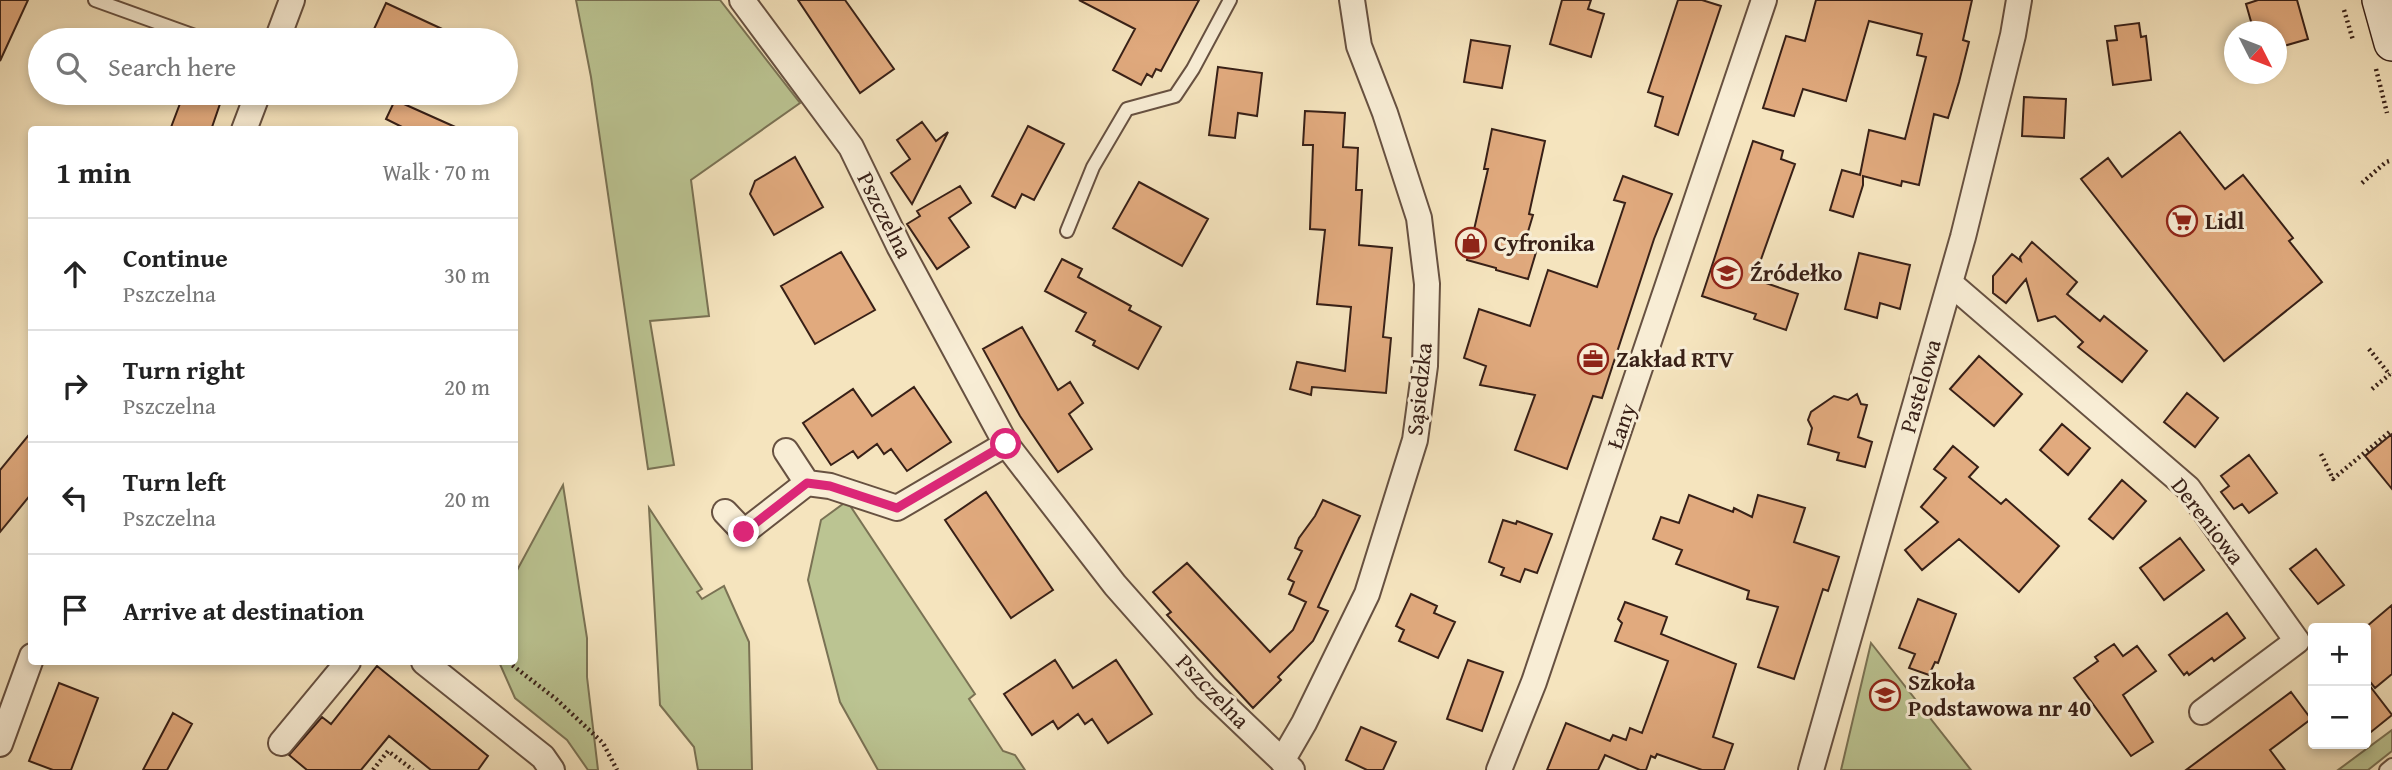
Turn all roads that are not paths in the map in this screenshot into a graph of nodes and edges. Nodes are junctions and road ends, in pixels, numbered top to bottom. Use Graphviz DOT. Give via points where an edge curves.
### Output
graph roads {
  1 [pos="95,0"];
  2 [pos="292,0"];
  3 [pos="742,0"];
  4 [pos="1230,0"];
  5 [pos="1352,0"];
  6 [pos="1764,0"];
  7 [pos="2019,0"];
  8 [pos="2381,0"];
  9 [pos="173,28"];
  10 [pos="282,28"];
  11 [pos="2383,52"];
  12 [pos="253,105"];
  13 [pos="246,126"];
  14 [pos="1067,231"];
  15 [pos="1950,283"];
  16 [pos="1006,444"];
  17 [pos="786,451"];
  18 [pos="807,483"];
  19 [pos="725,512"];
  20 [pos="29,665"];
  21 [pos="346,665"];
  22 [pos="428,665"];
  23 [pos="2202,712"];
  24 [pos="281,743"];
  25 [pos="0,744"];
  26 [pos="1287,765"];
  27 [pos="2392,765"];
  28 [pos="552,770"];
  29 [pos="1499,770"];
  30 [pos="1811,770"];
  31 [pos="2386,770"];
  1 -- 9 [label="lane"];
  2 -- 10 [label="street"];
  3 -- 16 [label="street, Pszczelna" via="851,148"];
  4 -- 14 [label="lane" via="1175,96 1127,109 1094,167"];
  5 -- 26 [label="street, Sąsiedzka" via="1359,46 1419,218 1427,284 1425,366 1415,440 1367,594"];
  6 -- 29 [label="street, Łany" via="1539,668"];
  7 -- 15 [label="street, Pastelowa"];
  8 -- 11 [label="street"];
  12 -- 13 [label="street"];
  15 -- 23 [label="street, Dereniowa" via="2188,488 2297,641"];
  15 -- 30 [label="street, Pastelowa"];
  16 -- 18 [label="street" via="897,508"];
  16 -- 26 [label="street, Pszczelna" via="1115,584 1206,688"];
  17 -- 18 [label="street"];
  18 -- 19 [label="street" via="744,532"];
  20 -- 25 [label="street"];
  21 -- 24 [label="street"];
  22 -- 28 [label="street"];
  27 -- 31 [label="lane"];
}
